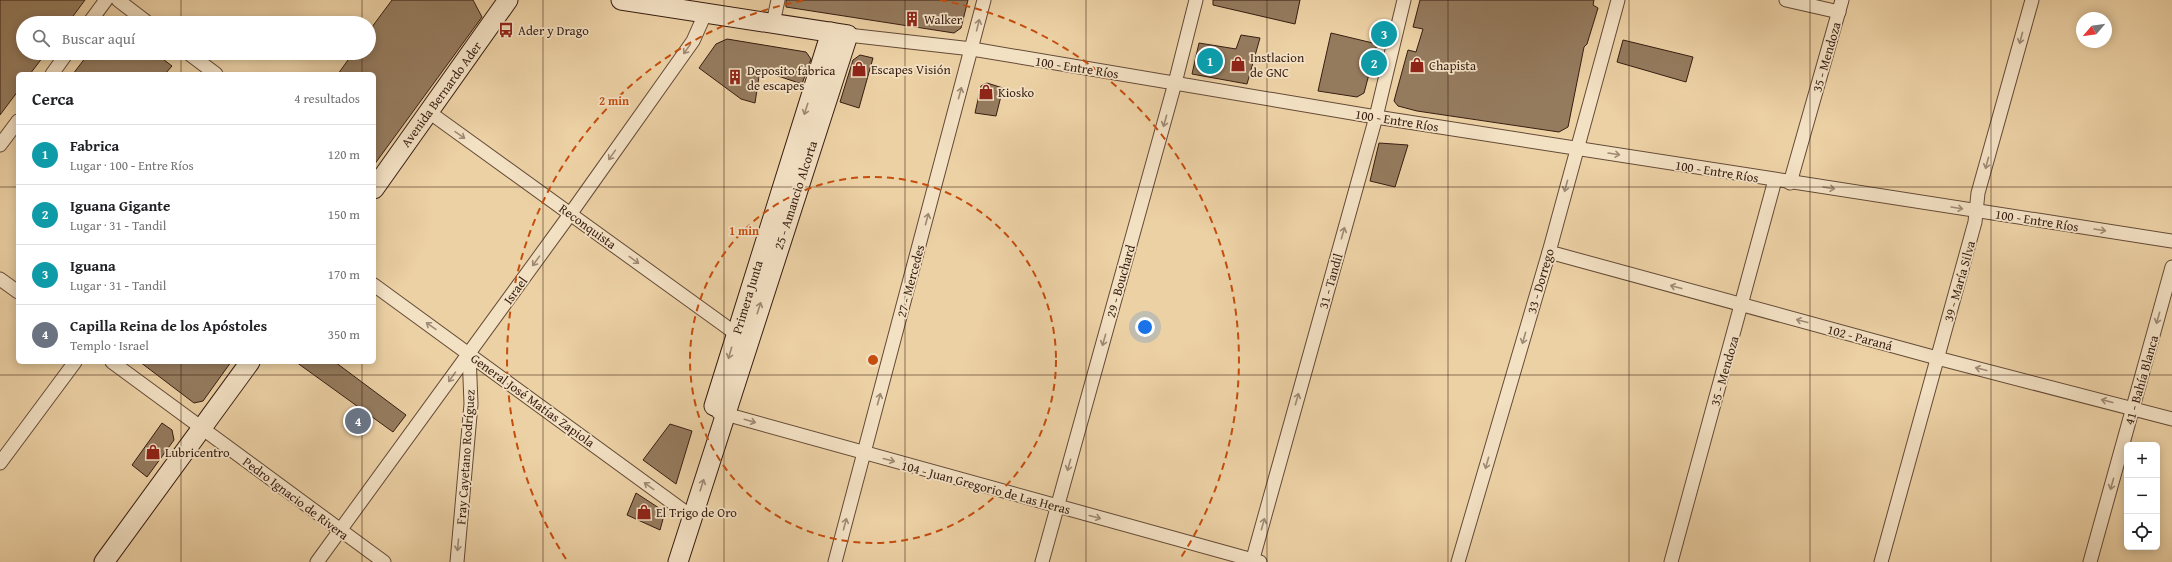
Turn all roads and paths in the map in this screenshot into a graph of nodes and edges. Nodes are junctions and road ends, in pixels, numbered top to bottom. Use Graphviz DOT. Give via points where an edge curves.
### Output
graph roads {
  1 [pos="106,0"];
  2 [pos="118,0"];
  3 [pos="508,0"];
  4 [pos="621,0"];
  5 [pos="778,0"];
  6 [pos="984,0"];
  7 [pos="1196,0"];
  8 [pos="1404,0"];
  9 [pos="1618,0"];
  10 [pos="1786,0"];
  11 [pos="2032,0"];
  12 [pos="1841,6"];
  13 [pos="705,14"];
  14 [pos="94,16"];
  15 [pos="139,16"];
  16 [pos="773,23"];
  17 [pos="839,33"];
  18 [pos="972,49"];
  19 [pos="62,60"];
  20 [pos="197,60"];
  21 [pos="53,72"];
  22 [pos="213,72"];
  23 [pos="1175,83"];
  24 [pos="428,112"];
  25 [pos="1376,117"];
  26 [pos="16,124"];
  27 [pos="0,145"];
  28 [pos="1576,148"];
  29 [pos="1775,180"];
  30 [pos="1790,182"];
  31 [pos="376,186"];
  32 [pos="1977,211"];
  33 [pos="571,213"];
  34 [pos="2172,241"];
  35 [pos="1549,252"];
  36 [pos="2172,267"];
  37 [pos="0,279"];
  38 [pos="376,286"];
  39 [pos="16,291"];
  40 [pos="1742,305"];
  41 [pos="742,336"];
  42 [pos="469,353"];
  43 [pos="1937,358"];
  44 [pos="74,364"];
  45 [pos="115,364"];
  46 [pos="249,364"];
  47 [pos="2133,408"];
  48 [pos="719,412"];
  49 [pos="2172,419"];
  50 [pos="202,428"];
  51 [pos="865,453"];
  52 [pos="0,463"];
  53 [pos="1058,506"];
  54 [pos="687,513"];
  55 [pos="340,531"];
  56 [pos="1255,561"];
  57 [pos="104,562"];
  58 [pos="317,562"];
  59 [pos="384,562"];
  60 [pos="457,562"];
  61 [pos="665,562"];
  62 [pos="678,562"];
  63 [pos="835,562"];
  64 [pos="1042,562"];
  65 [pos="1458,562"];
  66 [pos="1671,562"];
  67 [pos="1881,562"];
  68 [pos="2090,562"];
  1 -- 14 [label="street"];
  2 -- 15 [label="street"];
  3 -- 24 [label="main road, Avenida Bernardo Ader"];
  4 -- 13 [label="main road, 100 - Entre Ríos"];
  5 -- 16 [label="street"];
  18 -- 6 [label="street, 27 - Mercedes, one-way"];
  7 -- 23 [label="street, 29 - Bouchard"];
  8 -- 25 [label="street, 31 - Tandil"];
  9 -- 28 [label="street, 33 - Dorrego"];
  10 -- 12 [label="street"];
  11 -- 32 [label="street, 39 - María Silva, one-way" via="1978,193"];
  12 -- 30 [label="street, 35 - Mendoza"];
  13 -- 16 [label="main road, 100 - Entre Ríos"];
  13 -- 33 [label="street, Israel, one-way" via="693,41"];
  16 -- 17 [label="main road, 100 - Entre Ríos"];
  17 -- 18 [label="street, 100 - Entre Ríos"];
  17 -- 41 [label="main road, Primera Junta"];
  18 -- 23 [label="street, 100 - Entre Ríos"];
  51 -- 18 [label="street, 27 - Mercedes, one-way"];
  19 -- 21 [label="street"];
  20 -- 22 [label="street"];
  23 -- 25 [label="street, 100 - Entre Ríos"];
  23 -- 53 [label="street, 29 - Bouchard, one-way"];
  24 -- 31 [label="main road, Avenida Bernardo Ader"];
  24 -- 33 [label="street, Reconquista, one-way"];
  25 -- 28 [label="street, 100 - Entre Ríos"];
  56 -- 25 [label="street, 31 - Tandil, one-way"];
  26 -- 27 [label="street"];
  28 -- 29 [label="street, 100 - Entre Ríos, one-way"];
  28 -- 35 [label="street, 33 - Dorrego, one-way"];
  29 -- 30 [label="street, 100 - Entre Ríos"];
  29 -- 40 [label="street, 35 - Mendoza"];
  30 -- 32 [label="street, 100 - Entre Ríos, one-way"];
  32 -- 34 [label="street, 100 - Entre Ríos, one-way"];
  32 -- 43 [label="street, 39 - María Silva"];
  33 -- 41 [label="street, Reconquista, one-way"];
  33 -- 42 [label="street, Israel, one-way"];
  40 -- 35 [label="street, 102 - Paraná, one-way"];
  35 -- 65 [label="street, 33 - Dorrego, one-way"];
  36 -- 47 [label="street, 41 - Bahía Blanca, one-way"];
  37 -- 39 [label="street"];
  42 -- 38 [label="street, General José Matías Zapiola, one-way"];
  43 -- 40 [label="street, 102 - Paraná, one-way"];
  40 -- 66 [label="street, 35 - Mendoza"];
  41 -- 48 [label="main road, Primera Junta"];
  54 -- 42 [label="street, General José Matías Zapiola, one-way"];
  42 -- 55 [label="street, Israel, one-way"];
  42 -- 60 [label="street, Fray Cayetano Rodríguez, one-way" via="471,404"];
  47 -- 43 [label="street, 102 - Paraná, one-way"];
  43 -- 67 [label="street, 39 - María Silva"];
  44 -- 52 [label="street"];
  45 -- 50 [label="street, Pedro Ignacio de Rivera"];
  46 -- 50 [label="main road"];
  47 -- 49 [label="street, 102 - Paraná"];
  47 -- 68 [label="street, 41 - Bahía Blanca, one-way"];
  48 -- 51 [label="street, 104 - Juan Gregorio de Las Heras, one-way"];
  48 -- 54 [label="main road, Primera Junta"];
  50 -- 55 [label="street, Pedro Ignacio de Rivera"];
  50 -- 57 [label="main road"];
  51 -- 53 [label="street, 104 - Juan Gregorio de Las Heras, one-way"];
  63 -- 51 [label="street, 27 - Mercedes, one-way"];
  53 -- 56 [label="street, 104 - Juan Gregorio de Las Heras, one-way"];
  53 -- 64 [label="street, 29 - Bouchard"];
  54 -- 61 [label="main road, Primera Junta"];
  54 -- 62 [label="main road"];
  55 -- 58 [label="street, Israel"];
  55 -- 59 [label="street, Pedro Ignacio de Rivera"];
}
